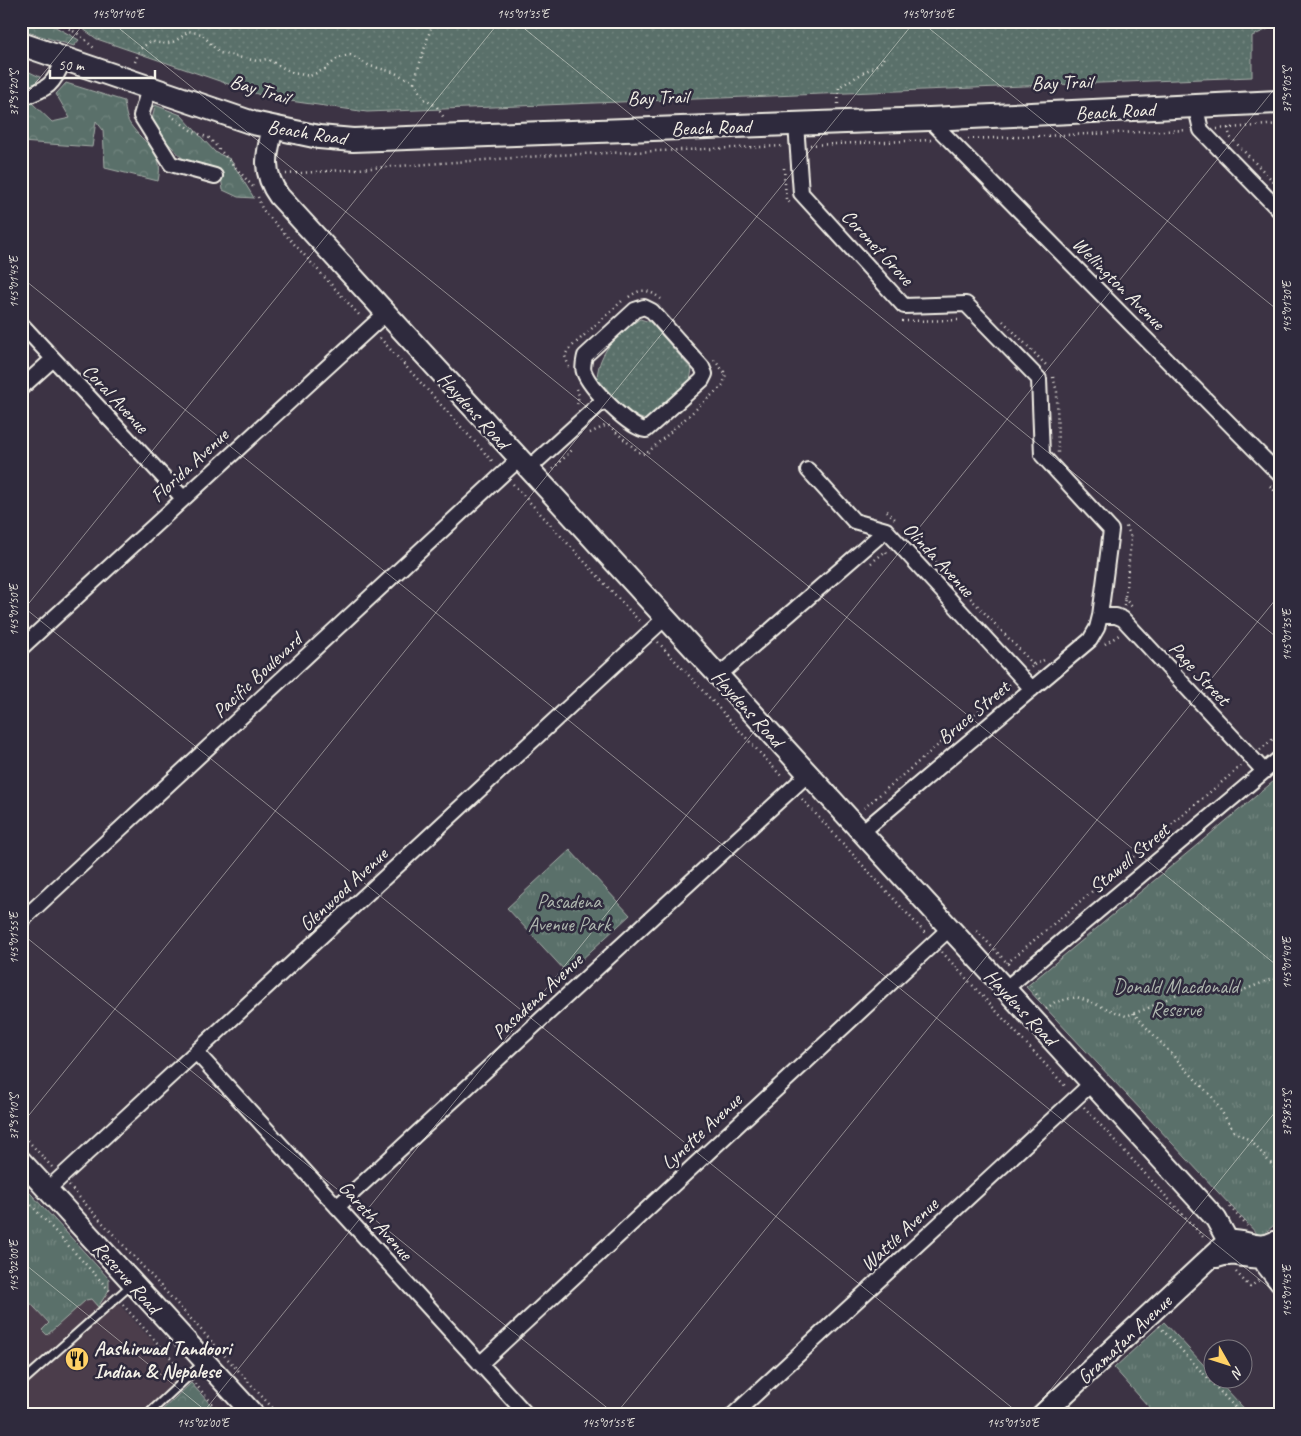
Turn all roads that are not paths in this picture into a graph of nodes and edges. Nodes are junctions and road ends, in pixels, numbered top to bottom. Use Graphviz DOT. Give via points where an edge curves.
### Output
graph roads {
  1 [pos="21,44"];
  2 [pos="64,59"];
  3 [pos="146,97"];
  4 [pos="21,98"];
  5 [pos="1280,102"];
  6 [pos="1196,108"];
  7 [pos="929,119"];
  8 [pos="273,128"];
  9 [pos="796,135"];
  10 [pos="214,176"];
  11 [pos="1280,211"];
  12 [pos="386,313"];
  13 [pos="21,324"];
  14 [pos="52,360"];
  15 [pos="21,388"];
  16 [pos="604,400"];
  17 [pos="524,464"];
  18 [pos="808,470"];
  19 [pos="1280,476"];
  20 [pos="183,498"];
  21 [pos="886,530"];
  22 [pos="1100,616"];
  23 [pos="665,618"];
  24 [pos="21,648"];
  25 [pos="718,676"];
  26 [pos="1032,689"];
  27 [pos="1280,758"];
  28 [pos="1264,771"];
  29 [pos="808,774"];
  30 [pos="862,832"];
  31 [pos="21,920"];
  32 [pos="950,929"];
  33 [pos="1005,989"];
  34 [pos="196,1052"];
  35 [pos="1092,1083"];
  36 [pos="21,1161"];
  37 [pos="54,1184"];
  38 [pos="338,1207"];
  39 [pos="1228,1248"];
  40 [pos="1271,1248"];
  41 [pos="1280,1282"];
  42 [pos="133,1283"];
  43 [pos="205,1362"];
  44 [pos="480,1364"];
  45 [pos="21,1383"];
  46 [pos="147,1415"];
  47 [pos="254,1415"];
  48 [pos="527,1415"];
  49 [pos="732,1415"];
  50 [pos="1042,1415"];
  1 -- 2 [label="main road, Beach Road"];
  2 -- 3 [label="main road, Beach Road"];
  2 -- 4 [label="street" via="56,79 40,92"];
  3 -- 8 [label="main road, Beach Road"];
  3 -- 10 [label="street" via="141,116 171,164"];
  5 -- 6 [label="main road, Beach Road"];
  6 -- 7 [label="main road, Beach Road"];
  6 -- 11 [label="street" via="1201,130"];
  7 -- 9 [label="main road, Beach Road"];
  7 -- 19 [label="street, Wellington Avenue"];
  8 -- 9 [label="main road, Beach Road" via="336,139 403,140"];
  8 -- 12 [label="street, Haydens Road" via="266,158 267,174 279,196"];
  9 -- 22 [label="street, Coronet Grove" via="801,193 904,306 966,304 1039,379 1042,455 1111,530"];
  12 -- 17 [label="street, Haydens Road"];
  12 -- 20 [label="street, Florida Avenue"];
  13 -- 14 [label="street, Coral Avenue"];
  14 -- 15 [label="street"];
  14 -- 20 [label="street, Coral Avenue"];
  16 -- 16 [label="street" via="584,372 585,356 635,310 644,307 652,311 705,374 646,430 630,424"];
  16 -- 17 [label="street, Pacific Boulevard"];
  17 -- 23 [label="street, Haydens Road"];
  17 -- 31 [label="street, Pacific Boulevard" via="504,473"];
  18 -- 21 [label="street" via="854,522"];
  20 -- 24 [label="street, Florida Avenue"];
  21 -- 25 [label="street, Olinda Avenue"];
  21 -- 26 [label="street, Olinda Avenue"];
  22 -- 26 [label="street, Bruce Street" via="1090,640"];
  22 -- 28 [label="street, Page Street" via="1116,616 1123,620"];
  23 -- 25 [label="street, Haydens Road"];
  23 -- 34 [label="street, Glenwood Avenue"];
  25 -- 29 [label="street, Haydens Road"];
  26 -- 30 [label="street, Bruce Street"];
  27 -- 28 [label="street, Stawell Street"];
  28 -- 33 [label="street, Stawell Street"];
  29 -- 30 [label="street, Haydens Road"];
  29 -- 38 [label="street, Pasadena Avenue"];
  30 -- 32 [label="street, Haydens Road"];
  32 -- 33 [label="street, Haydens Road"];
  32 -- 44 [label="street, Lynette Avenue"];
  33 -- 35 [label="street, Haydens Road" via="1040,1013"];
  34 -- 37 [label="street, Glenwood Avenue"];
  34 -- 38 [label="street, Gareth Avenue"];
  35 -- 39 [label="street, Haydens Road" via="1216,1219"];
  35 -- 49 [label="street, Wattle Avenue"];
  36 -- 37 [label="street, Reserve Road"];
  37 -- 42 [label="street, Reserve Road"];
  38 -- 44 [label="street, Gareth Avenue"];
  39 -- 40 [label="street" via="1243,1242"];
  39 -- 50 [label="street, Gramatan Avenue" via="1206,1262"];
  40 -- 41 [label="street" via="1270,1271"];
  42 -- 43 [label="street, Reserve Road"];
  42 -- 45 [label="lane"];
  43 -- 46 [label="lane"];
  43 -- 47 [label="street, Reserve Road"];
  44 -- 48 [label="street, Gareth Avenue"];
}
